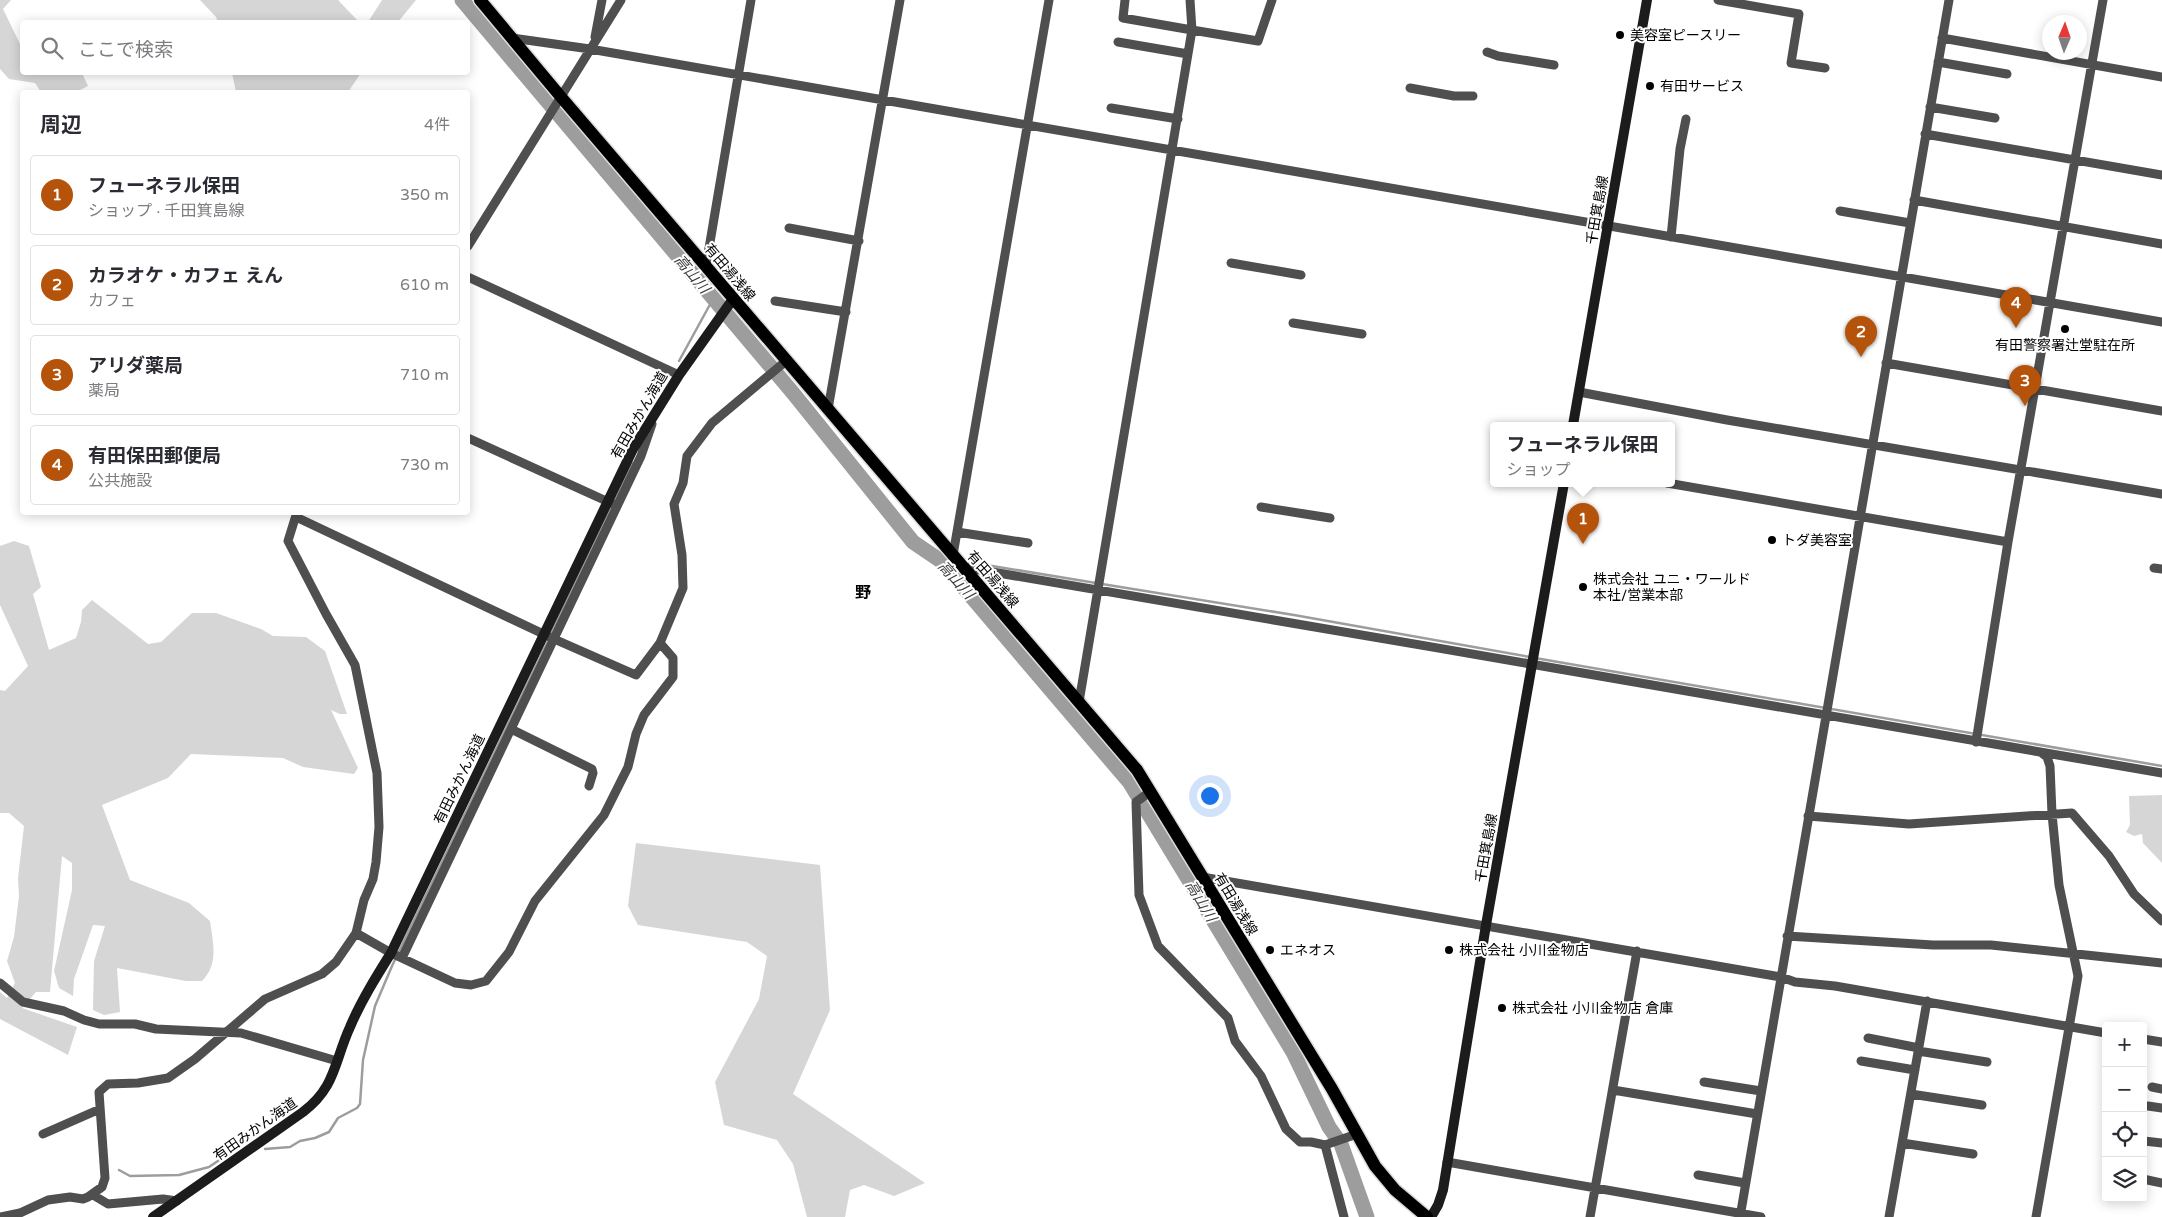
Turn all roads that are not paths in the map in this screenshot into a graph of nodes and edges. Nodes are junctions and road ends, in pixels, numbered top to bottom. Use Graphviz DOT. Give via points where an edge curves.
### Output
graph roads {
  1 [pos="480,0"];
  2 [pos="602,0"];
  3 [pos="621,0"];
  4 [pos="751,0"];
  5 [pos="900,0"];
  6 [pos="1049,0"];
  7 [pos="1125,0"];
  8 [pos="1190,0"];
  9 [pos="1272,0"];
  10 [pos="1647,0"];
  11 [pos="1718,0"];
  12 [pos="1949,0"];
  13 [pos="2102,0"];
  14 [pos="1192,30"];
  15 [pos="512,38"];
  16 [pos="1942,38"];
  17 [pos="1118,42"];
  18 [pos="592,46"];
  19 [pos="1488,52"];
  20 [pos="1188,54"];
  21 [pos="1938,62"];
  22 [pos="1554,65"];
  23 [pos="2091,65"];
  24 [pos="1825,68"];
  25 [pos="2007,74"];
  26 [pos="739,76"];
  27 [pos="2162,77"];
  28 [pos="1410,88"];
  29 [pos="1473,96"];
  30 [pos="559,101"];
  31 [pos="882,101"];
  32 [pos="1930,107"];
  33 [pos="1111,108"];
  34 [pos="1995,118"];
  35 [pos="1178,119"];
  36 [pos="1686,119"];
  37 [pos="1027,126"];
  38 [pos="1925,134"];
  39 [pos="1172,151"];
  40 [pos="2075,160"];
  41 [pos="2162,176"];
  42 [pos="1914,200"];
  43 [pos="1840,211"];
  44 [pos="1910,223"];
  45 [pos="1608,225"];
  46 [pos="2063,226"];
  47 [pos="789,228"];
  48 [pos="1671,236"];
  49 [pos="859,240"];
  50 [pos="470,243"];
  51 [pos="2162,244"];
  52 [pos="1231,263"];
  53 [pos="706,266"];
  54 [pos="1301,276"];
  55 [pos="1901,277"];
  56 [pos="470,278"];
  57 [pos="731,301"];
  58 [pos="775,301"];
  59 [pos="2050,302"];
  60 [pos="846,312"];
  61 [pos="2162,322"];
  62 [pos="1293,323"];
  63 [pos="1362,334"];
  64 [pos="786,361"];
  65 [pos="1886,363"];
  66 [pos="679,375"];
  67 [pos="2035,388"];
  68 [pos="1579,392"];
  69 [pos="828,409"];
  70 [pos="2162,411"];
  71 [pos="1574,422"];
  72 [pos="470,439"];
  73 [pos="1872,444"];
  74 [pos="2021,470"];
  75 [pos="1675,484"];
  76 [pos="1563,487"];
  77 [pos="2162,494"];
  78 [pos="612,504"];
  79 [pos="1261,507"];
  80 [pos="296,515"];
  81 [pos="298,515"];
  82 [pos="1859,516"];
  83 [pos="1330,518"];
  84 [pos="957,532"];
  85 [pos="2008,542"];
  86 [pos="1028,543"];
  87 [pos="953,555"];
  88 [pos="963,567"];
  89 [pos="1097,589"];
  90 [pos="544,634"];
  91 [pos="554,639"];
  92 [pos="660,643"];
  93 [pos="1533,659"];
  94 [pos="1079,702"];
  95 [pos="1827,715"];
  96 [pos="511,729"];
  97 [pos="1976,742"];
  98 [pos="2043,754"];
  99 [pos="2162,773"];
  100 [pos="588,786"];
  101 [pos="1150,791"];
  102 [pos="2052,814"];
  103 [pos="1808,816"];
  104 [pos="1202,877"];
  105 [pos="2162,921"];
  106 [pos="1486,925"];
  107 [pos="356,933"];
  108 [pos="1787,936"];
  109 [pos="1637,951"];
  110 [pos="391,953"];
  111 [pos="2074,953"];
  112 [pos="402,958"];
  113 [pos="2162,963"];
  114 [pos="1781,977"];
  115 [pos="0,983"];
  116 [pos="1927,1001"];
  117 [pos="2069,1027"];
  118 [pos="228,1031"];
  119 [pos="2102,1032"];
  120 [pos="1868,1038"];
  121 [pos="2147,1040"];
  122 [pos="2162,1042"];
  123 [pos="1918,1049"];
  124 [pos="1862,1061"];
  125 [pos="337,1062"];
  126 [pos="1987,1062"];
  127 [pos="1915,1070"];
  128 [pos="1704,1082"];
  129 [pos="2152,1087"];
  130 [pos="2162,1089"];
  131 [pos="1613,1090"];
  132 [pos="1761,1091"];
  133 [pos="1911,1094"];
  134 [pos="1982,1105"];
  135 [pos="2148,1106"];
  136 [pos="2162,1108"];
  137 [pos="100,1109"];
  138 [pos="1757,1114"];
  139 [pos="42,1134"];
  140 [pos="1357,1134"];
  141 [pos="2147,1141"];
  142 [pos="1902,1142"];
  143 [pos="2162,1143"];
  144 [pos="1329,1144"];
  145 [pos="1973,1154"];
  146 [pos="1447,1162"];
  147 [pos="1698,1175"];
  148 [pos="2147,1180"];
  149 [pos="2162,1182"];
  150 [pos="1746,1183"];
  151 [pos="1595,1188"];
  152 [pos="93,1195"];
  153 [pos="176,1200"];
  154 [pos="1740,1215"];
  155 [pos="0,1217"];
  156 [pos="153,1217"];
  157 [pos="1344,1217"];
  158 [pos="1427,1217"];
  159 [pos="1431,1217"];
  160 [pos="1590,1217"];
  161 [pos="1761,1217"];
  162 [pos="1889,1217"];
  163 [pos="2036,1217"];
  1 -- 15 [label="main road, 有田湯浅線"];
  2 -- 18 [label="street"];
  3 -- 18 [label="street"];
  4 -- 26 [label="street"];
  5 -- 31 [label="street"];
  6 -- 37 [label="street"];
  7 -- 14 [label="street" via="1123,18"];
  8 -- 14 [label="street"];
  9 -- 14 [label="street" via="1258,41"];
  10 -- 45 [label="main road, 千田箕島線"];
  11 -- 24 [label="street" via="1799,14 1791,63"];
  12 -- 16 [label="street"];
  13 -- 23 [label="street"];
  14 -- 20 [label="street"];
  15 -- 18 [label="street"];
  15 -- 30 [label="main road, 有田湯浅線"];
  16 -- 21 [label="street"];
  16 -- 23 [label="street"];
  17 -- 20 [label="street"];
  18 -- 26 [label="street"];
  18 -- 30 [label="street"];
  19 -- 22 [label="street"];
  20 -- 35 [label="street"];
  21 -- 25 [label="street"];
  21 -- 32 [label="street"];
  23 -- 27 [label="street"];
  23 -- 40 [label="street"];
  26 -- 31 [label="street"];
  26 -- 53 [label="street"];
  28 -- 29 [label="street"];
  30 -- 50 [label="street"];
  30 -- 53 [label="main road, 有田湯浅線"];
  31 -- 37 [label="street"];
  31 -- 49 [label="street"];
  32 -- 34 [label="street"];
  32 -- 38 [label="street"];
  33 -- 35 [label="street"];
  35 -- 39 [label="street"];
  36 -- 48 [label="street"];
  37 -- 39 [label="street"];
  37 -- 84 [label="street"];
  38 -- 40 [label="street"];
  38 -- 42 [label="street"];
  39 -- 45 [label="street"];
  39 -- 89 [label="street"];
  40 -- 41 [label="street"];
  40 -- 46 [label="street"];
  42 -- 44 [label="street"];
  42 -- 46 [label="street"];
  43 -- 44 [label="street"];
  44 -- 55 [label="street"];
  45 -- 48 [label="street"];
  45 -- 68 [label="main road, 千田箕島線"];
  46 -- 51 [label="street"];
  46 -- 59 [label="street"];
  47 -- 49 [label="street"];
  48 -- 55 [label="street"];
  49 -- 60 [label="street"];
  52 -- 54 [label="street"];
  53 -- 57 [label="main road, 有田湯浅線"];
  55 -- 59 [label="street"];
  55 -- 65 [label="street"];
  56 -- 66 [label="street"];
  57 -- 64 [label="main road, 有田湯浅線"];
  57 -- 66 [label="main road, 有田みかん海道"];
  58 -- 60 [label="street"];
  59 -- 61 [label="street"];
  59 -- 67 [label="street"];
  60 -- 69 [label="street"];
  62 -- 63 [label="street"];
  64 -- 69 [label="main road, 有田湯浅線"];
  64 -- 92 [label="street" via="712,424 687,456 683,483 674,504 682,555 683,588"];
  65 -- 67 [label="street"];
  65 -- 73 [label="street"];
  66 -- 78 [label="main road, 有田みかん海道" via="633,449"];
  67 -- 70 [label="street"];
  67 -- 74 [label="street"];
  68 -- 71 [label="main road, 千田箕島線"];
  68 -- 73 [label="street"];
  69 -- 87 [label="main road, 有田湯浅線"];
  72 -- 78 [label="street"];
  73 -- 74 [label="street"];
  73 -- 82 [label="street"];
  74 -- 77 [label="street"];
  74 -- 85 [label="street"];
  75 -- 82 [label="street"];
  76 -- 93 [label="main road, 千田箕島線"];
  78 -- 90 [label="main road, 有田みかん海道"];
  78 -- 91 [label="street"];
  79 -- 83 [label="street"];
  80 -- 107 [label="street" via="288,541 355,665 377,774 377,856"];
  81 -- 90 [label="street"];
  82 -- 85 [label="street"];
  82 -- 95 [label="street"];
  84 -- 86 [label="street"];
  84 -- 87 [label="street"];
  85 -- 97 [label="street"];
  87 -- 88 [label="main road, 有田湯浅線"];
  88 -- 89 [label="street"];
  88 -- 94 [label="main road, 有田湯浅線"];
  89 -- 93 [label="street"];
  89 -- 94 [label="street"];
  90 -- 91 [label="street"];
  90 -- 110 [label="main road, 有田みかん海道"];
  91 -- 92 [label="street" via="636,675"];
  91 -- 96 [label="street"];
  92 -- 112 [label="street" via="673,658 673,677 644,715 628,767 604,815 536,901 509,952 486,981 471,985 455,983"];
  93 -- 95 [label="street"];
  93 -- 106 [label="main road, 千田箕島線"];
  94 -- 101 [label="main road, 有田湯浅線" via="1130,761"];
  95 -- 97 [label="street"];
  95 -- 103 [label="street"];
  96 -- 100 [label="street" via="592,769"];
  96 -- 112 [label="street"];
  97 -- 98 [label="street"];
  98 -- 99 [label="street"];
  98 -- 102 [label="street" via="2050,766"];
  101 -- 104 [label="main road, 有田湯浅線"];
  101 -- 144 [label="street" via="1136,802 1138,885 1140,901 1158,946 1228,1018 1235,1041 1261,1076 1286,1129 1300,1142"];
  102 -- 103 [label="street" via="1909,824"];
  102 -- 105 [label="street" via="2072,813 2109,856 2134,894"];
  102 -- 111 [label="street" via="2059,885"];
  103 -- 108 [label="street"];
  104 -- 106 [label="street"];
  104 -- 140 [label="main road, 有田湯浅線"];
  106 -- 109 [label="street"];
  106 -- 146 [label="main road, 千田箕島線"];
  107 -- 110 [label="street"];
  107 -- 118 [label="street" via="336,962 322,974 265,999"];
  108 -- 111 [label="street" via="1933,945 1991,944"];
  108 -- 114 [label="street"];
  109 -- 114 [label="street"];
  109 -- 131 [label="street"];
  110 -- 112 [label="street"];
  110 -- 125 [label="main road, 有田みかん海道" via="349,1028"];
  111 -- 113 [label="street"];
  111 -- 117 [label="street" via="2078,984"];
  114 -- 116 [label="street" via="1795,982"];
  114 -- 132 [label="street"];
  115 -- 118 [label="street" via="22,1002 64,1011 99,1024"];
  116 -- 117 [label="street"];
  116 -- 123 [label="street"];
  117 -- 119 [label="street"];
  117 -- 163 [label="street"];
  118 -- 125 [label="street" via="252,1035"];
  118 -- 137 [label="street" via="168,1078 108,1084 99,1092"];
  120 -- 123 [label="street"];
  121 -- 122 [label="street"];
  123 -- 126 [label="street"];
  123 -- 127 [label="street"];
  124 -- 127 [label="street"];
  125 -- 153 [label="main road, 有田みかん海道" via="328,1088 313,1105"];
  127 -- 133 [label="street"];
  128 -- 132 [label="street"];
  129 -- 130 [label="street"];
  131 -- 138 [label="street"];
  131 -- 151 [label="street"];
  132 -- 138 [label="street"];
  133 -- 134 [label="street"];
  133 -- 142 [label="street"];
  135 -- 136 [label="street"];
  137 -- 139 [label="street"];
  137 -- 152 [label="street" via="105,1178 102,1187"];
  138 -- 150 [label="street"];
  140 -- 144 [label="street"];
  140 -- 158 [label="main road, 有田湯浅線" via="1381,1174"];
  141 -- 143 [label="street"];
  142 -- 145 [label="street"];
  142 -- 162 [label="street"];
  144 -- 157 [label="street"];
  146 -- 151 [label="street"];
  146 -- 159 [label="main road, 千田箕島線" via="1440,1199"];
  147 -- 150 [label="street"];
  148 -- 149 [label="street"];
  150 -- 154 [label="street"];
  151 -- 154 [label="street"];
  151 -- 160 [label="street"];
  152 -- 153 [label="street" via="108,1204"];
  152 -- 155 [label="street" via="48,1200"];
  153 -- 156 [label="main road, 有田みかん海道"];
  154 -- 161 [label="street"];
}
